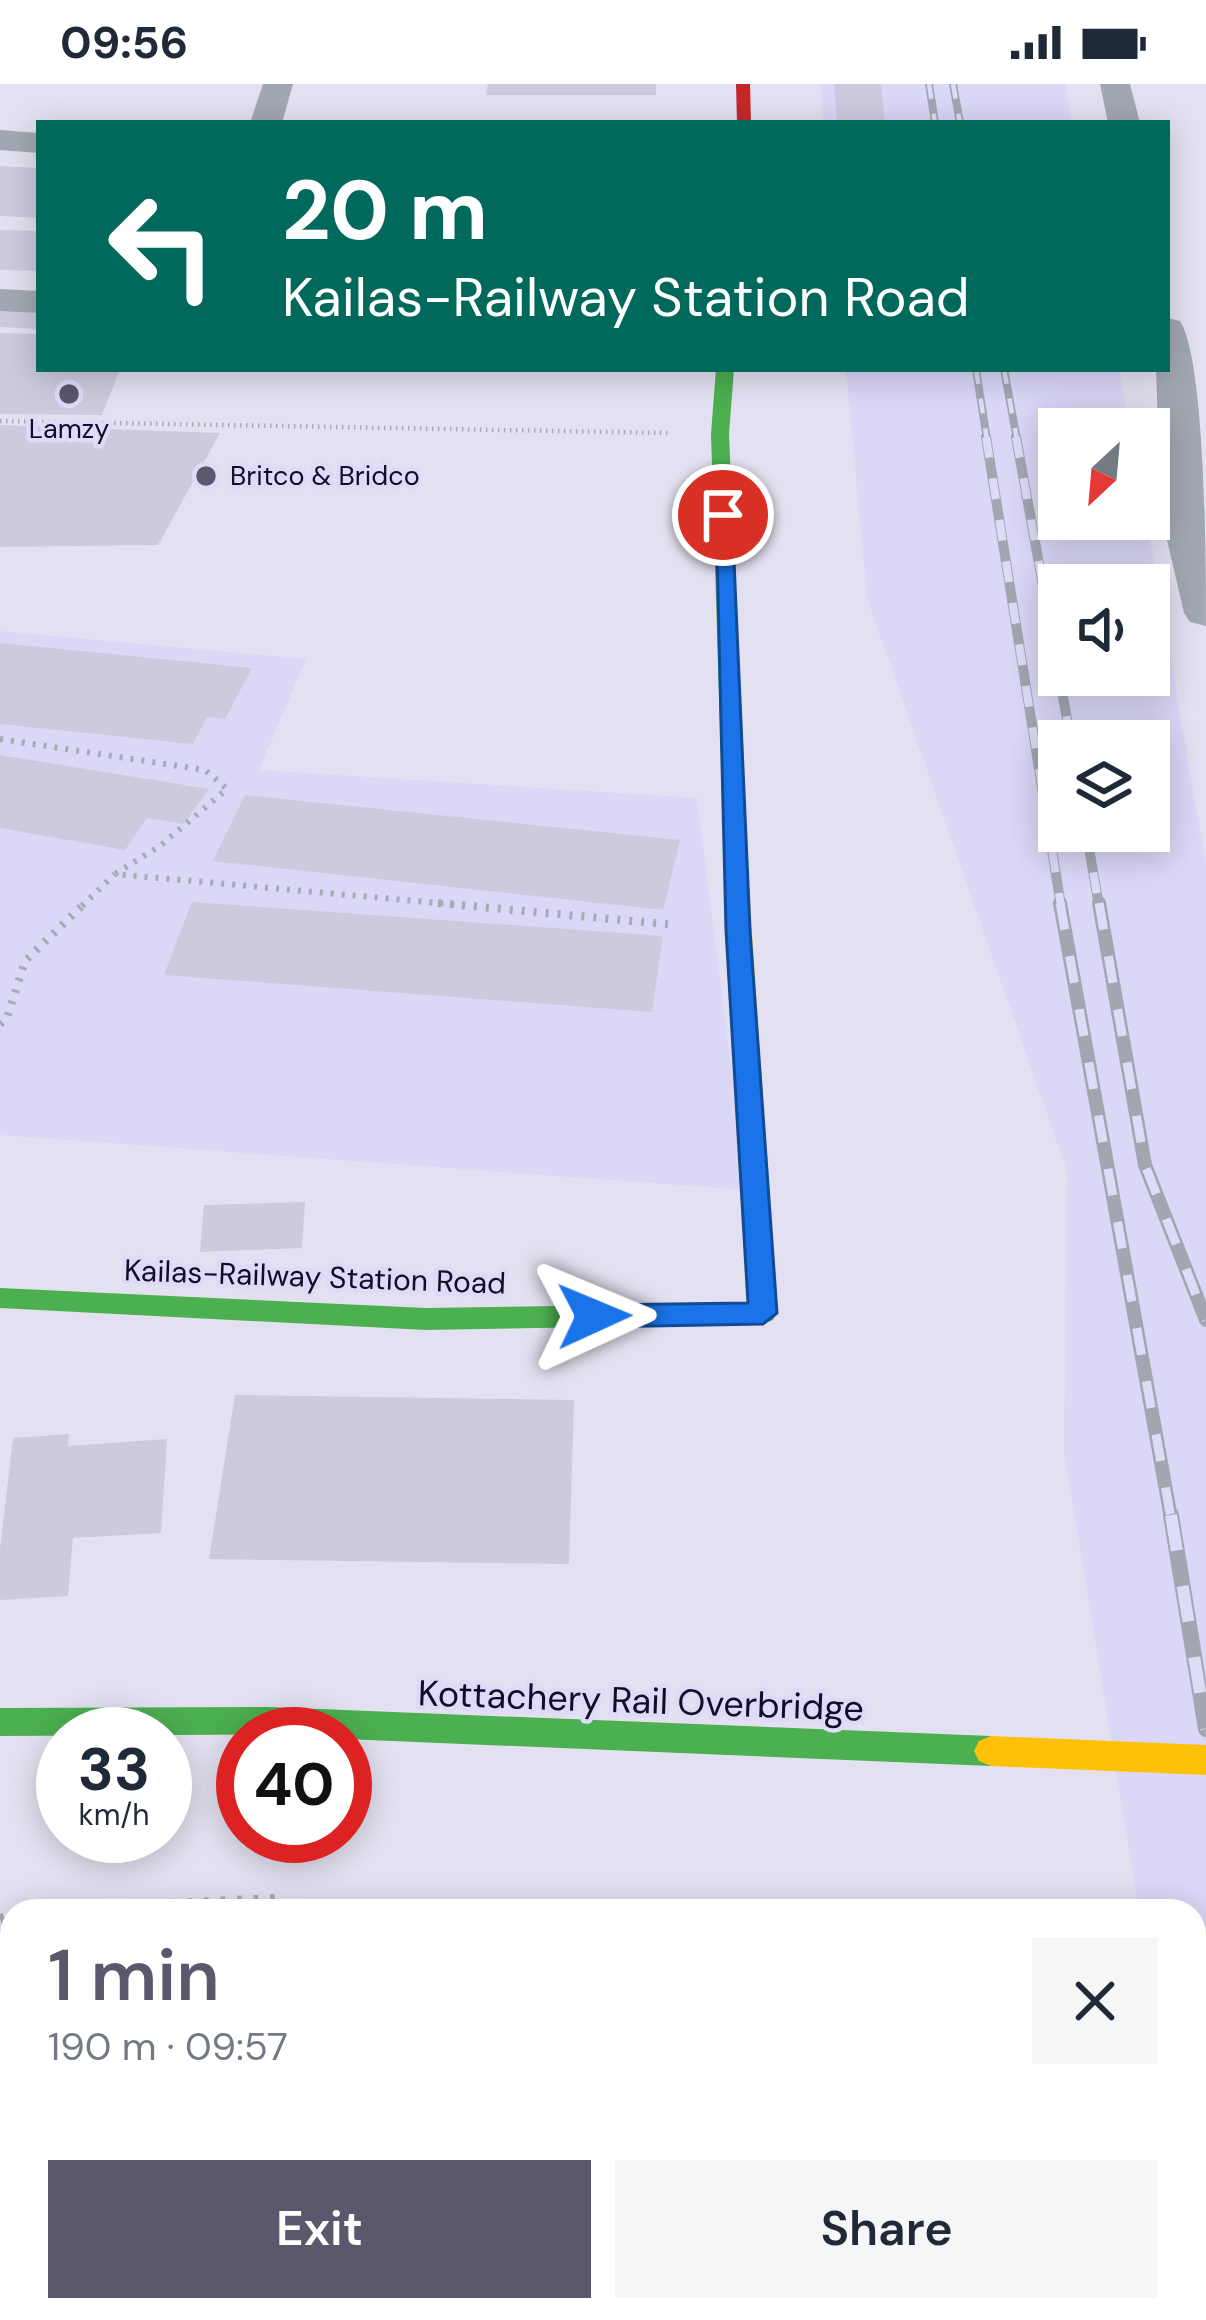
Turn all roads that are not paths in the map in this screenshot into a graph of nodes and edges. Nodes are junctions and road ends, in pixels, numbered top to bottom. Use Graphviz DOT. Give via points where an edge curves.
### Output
graph roads {
  1 [pos="278,84"];
  2 [pos="743,84"];
  3 [pos="1115,84"];
  4 [pos="267,120"];
  5 [pos="744,120"];
  6 [pos="1123,120"];
  7 [pos="0,140"];
  8 [pos="36,143"];
  9 [pos="0,300"];
  10 [pos="36,302"];
  11 [pos="1170,343"];
  12 [pos="725,372"];
  13 [pos="1191,428"];
  14 [pos="1206,613"];
  15 [pos="0,1298"];
  16 [pos="0,1722"];
  17 [pos="1206,1760"];
  1 -- 4 [label="street"];
  2 -- 5 [label="street"];
  3 -- 6 [label="street"];
  7 -- 8 [label="street"];
  9 -- 10 [label="street"];
  11 -- 13 [label="street"];
  12 -- 15 [label="street, Kailas-Railway Station Road" via="720,434 738,930 763,1313 426,1319"];
  13 -- 14 [label="street" via="1182,514"];
  16 -- 17 [label="street, Kottachery Rail Overbridge" via="270,1720"];
}
